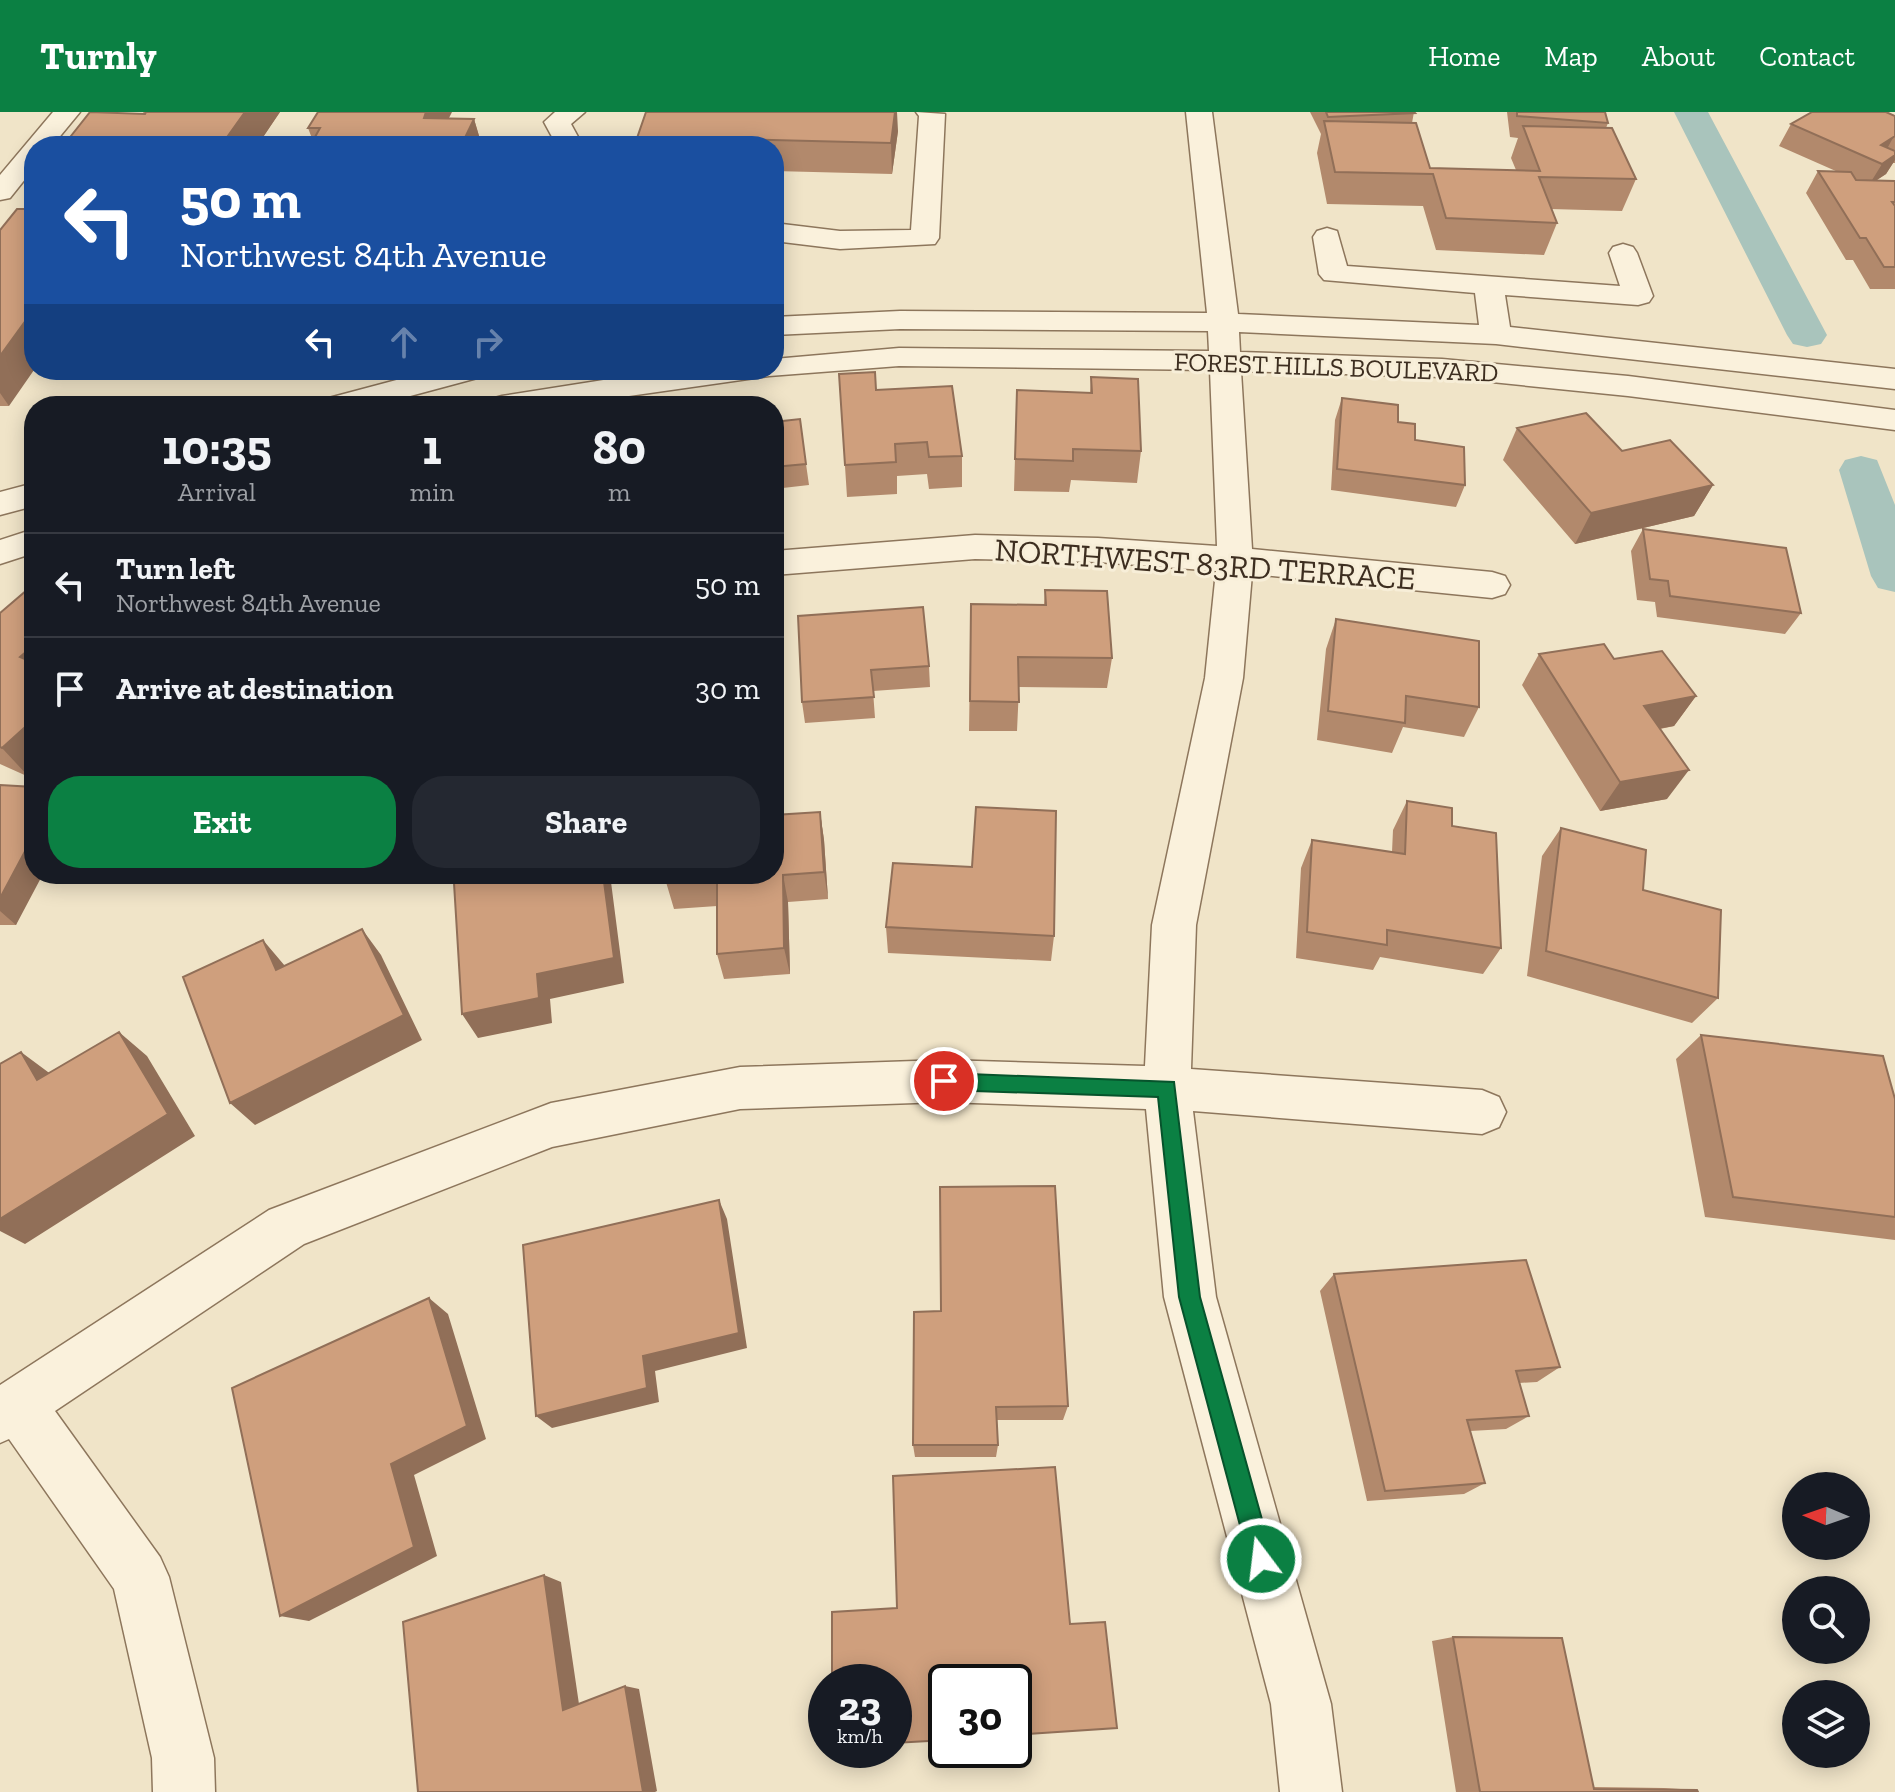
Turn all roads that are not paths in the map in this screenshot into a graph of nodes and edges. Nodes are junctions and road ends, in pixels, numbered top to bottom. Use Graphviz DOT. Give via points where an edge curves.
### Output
graph roads {
  1 [pos="67,112"];
  2 [pos="572,112"];
  3 [pos="929,112"];
  4 [pos="1199,112"];
  5 [pos="47,136"];
  6 [pos="565,136"];
  7 [pos="24,163"];
  8 [pos="0,192"];
  9 [pos="784,233"];
  10 [pos="1327,237"];
  11 [pos="1623,253"];
  12 [pos="1489,285"];
  13 [pos="1222,322"];
  14 [pos="784,326"];
  15 [pos="1496,335"];
  16 [pos="1225,361"];
  17 [pos="784,367"];
  18 [pos="1839,373"];
  19 [pos="1895,379"];
  20 [pos="429,380"];
  21 [pos="664,380"];
  22 [pos="406,387"];
  23 [pos="373,396"];
  24 [pos="560,396"];
  25 [pos="1846,414"];
  26 [pos="1895,420"];
  27 [pos="24,497"];
  28 [pos="0,504"];
  29 [pos="24,544"];
  30 [pos="0,552"];
  31 [pos="1235,560"];
  32 [pos="784,562"];
  33 [pos="1492,585"];
  34 [pos="1167,1088"];
  35 [pos="1482,1112"];
  36 [pos="9,1410"];
  37 [pos="184,1792"];
  38 [pos="1311,1792"];
  1 -- 5 [label="street"];
  2 -- 6 [label="street" via="557,122"];
  3 -- 9 [label="street" via="925,238 840,240"];
  4 -- 13 [label="street"];
  7 -- 8 [label="street"];
  10 -- 12 [label="street" via="1334,274"];
  11 -- 12 [label="street" via="1638,296"];
  12 -- 15 [label="street"];
  13 -- 14 [label="street, FOREST HILLS BOULEVARD" via="900,320"];
  13 -- 15 [label="street, FOREST HILLS BOULEVARD"];
  13 -- 16 [label="street"];
  15 -- 18 [label="street, FOREST HILLS BOULEVARD"];
  16 -- 17 [label="street, FOREST HILLS BOULEVARD" via="899,357"];
  16 -- 25 [label="street, FOREST HILLS BOULEVARD" via="1442,368"];
  16 -- 31 [label="street"];
  18 -- 19 [label="street, FOREST HILLS BOULEVARD"];
  18 -- 25 [label="street"];
  20 -- 22 [label="street"];
  21 -- 24 [label="street"];
  22 -- 23 [label="street"];
  25 -- 26 [label="street, FOREST HILLS BOULEVARD"];
  27 -- 28 [label="street"];
  29 -- 30 [label="street"];
  31 -- 32 [label="street, NORTHWEST 83RD TERRACE" via="1039,548 868,553"];
  31 -- 33 [label="street, NORTHWEST 83RD TERRACE"];
  31 -- 34 [label="street" via="1224,678 1174,925"];
  34 -- 35 [label="street"];
  34 -- 36 [label="street" via="944,1081 740,1088 551,1125 287,1227"];
  34 -- 38 [label="street" via="1190,1297 1301,1704"];
  36 -- 37 [label="street" via="140,1577 183,1758"];
}
